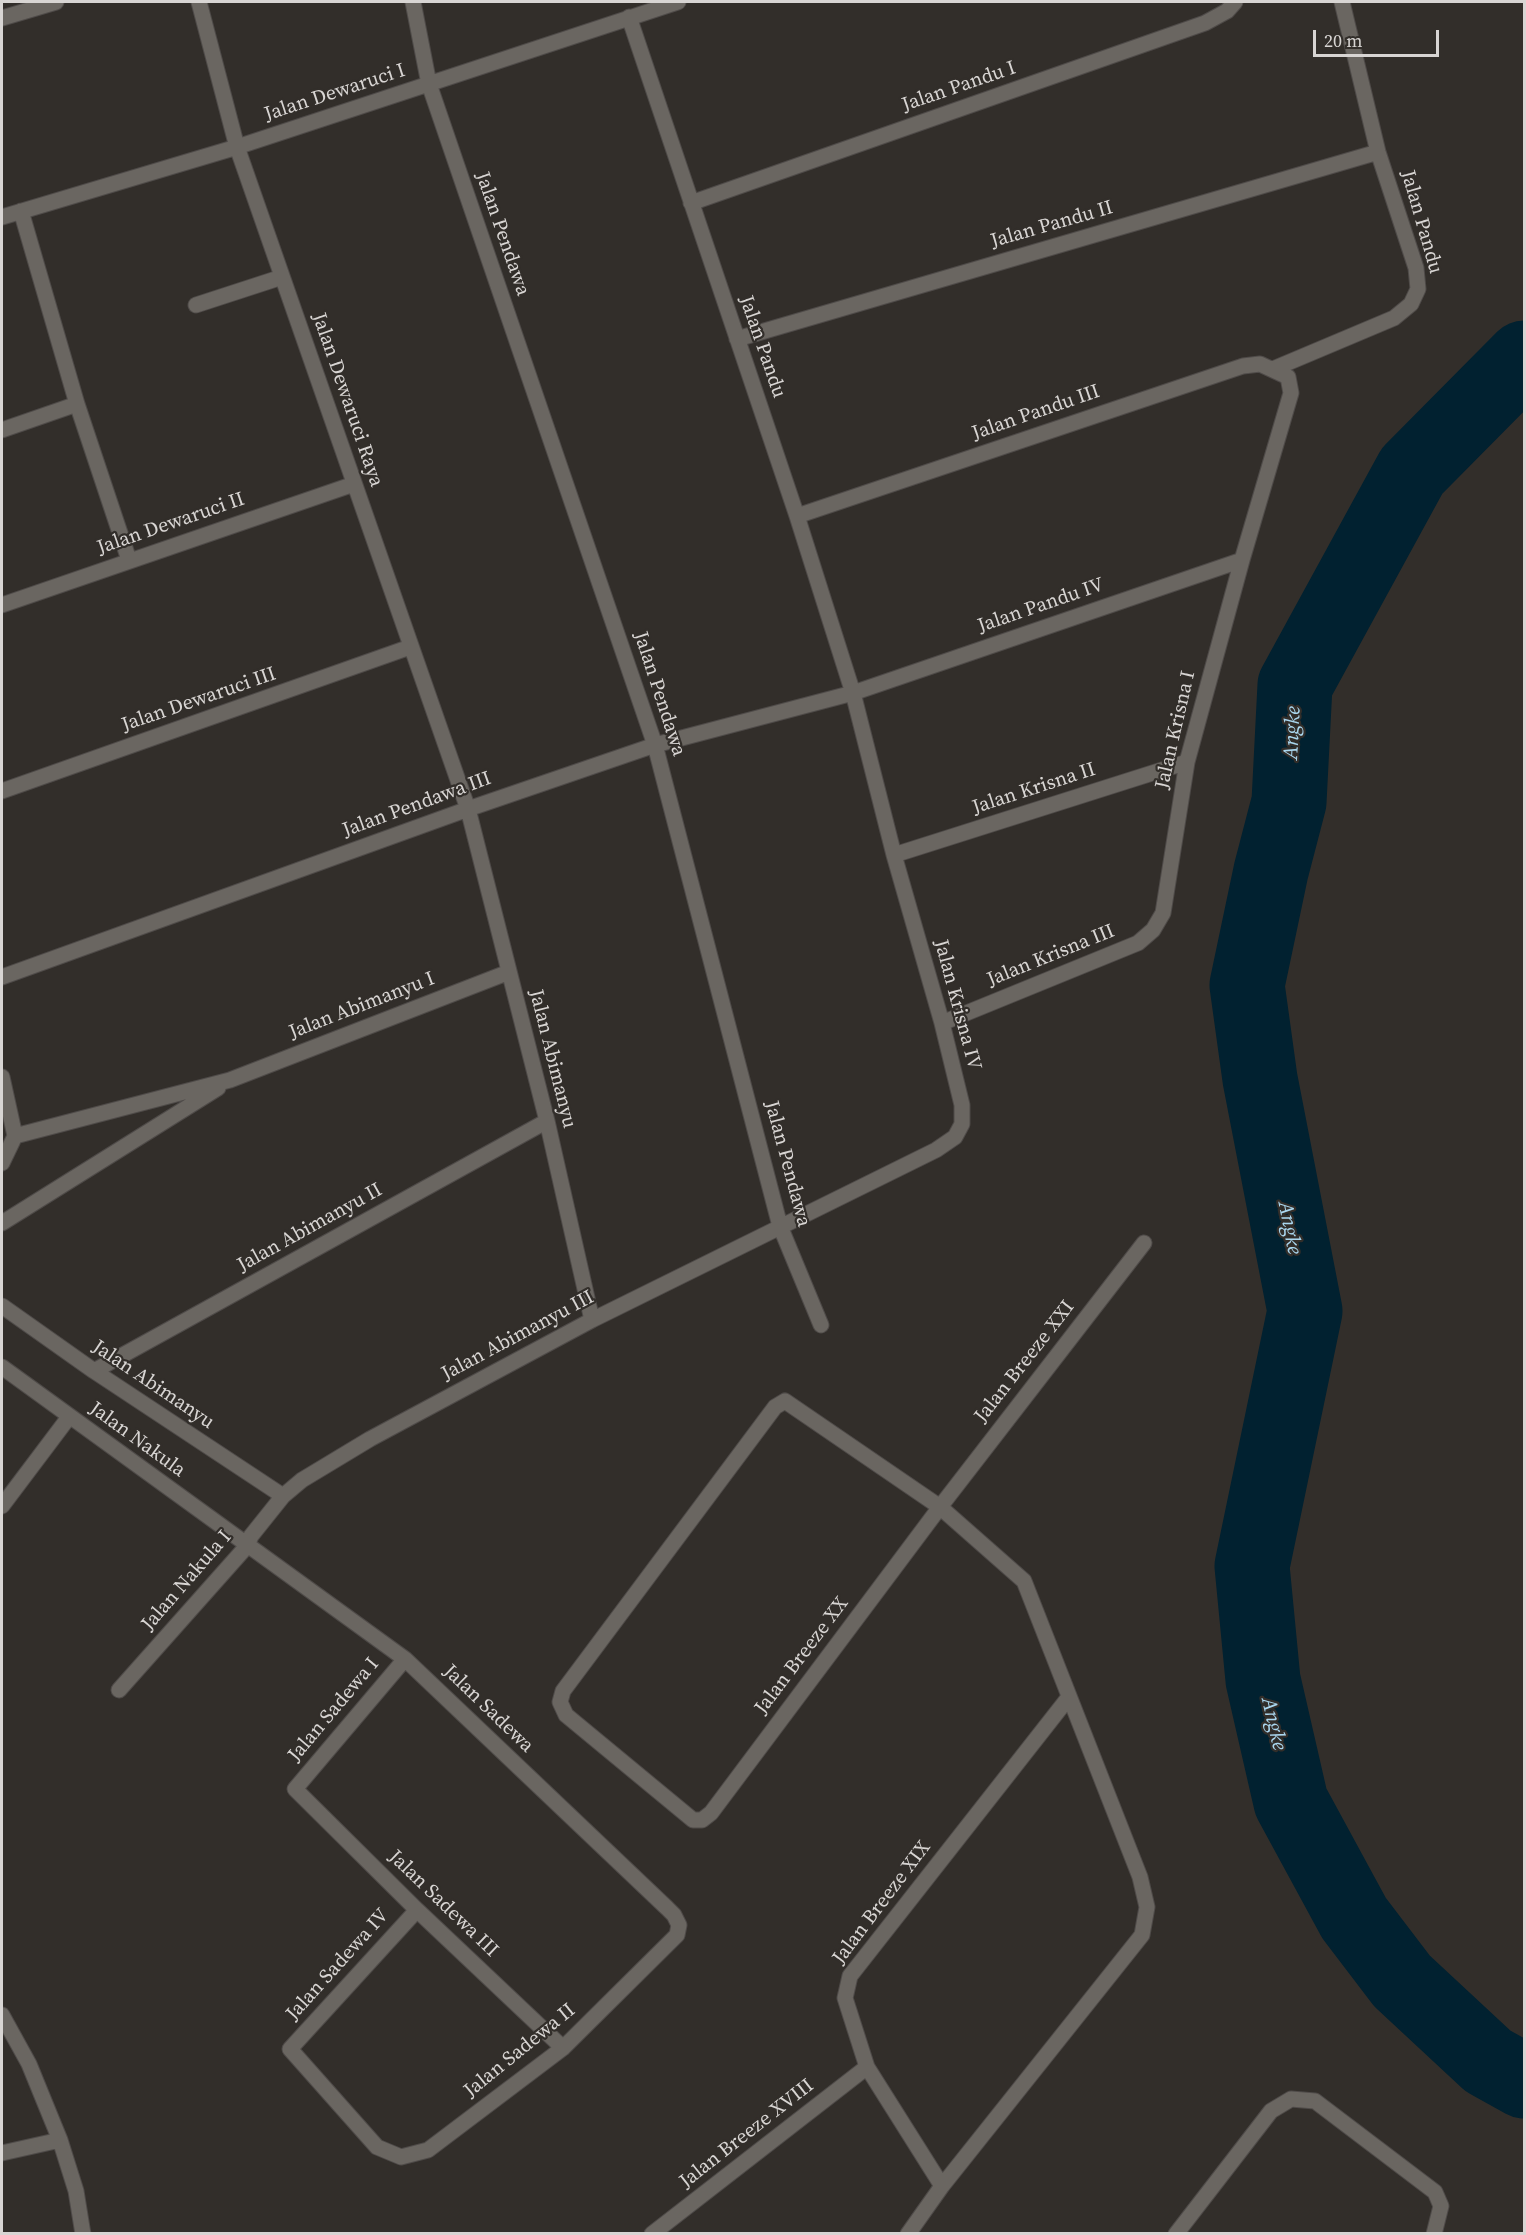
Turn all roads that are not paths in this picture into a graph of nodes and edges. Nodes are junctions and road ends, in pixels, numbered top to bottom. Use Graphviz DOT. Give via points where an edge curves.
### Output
graph roads {
  1 [pos="56,2"];
  2 [pos="199,2"];
  3 [pos="413,2"];
  4 [pos="678,2"];
  5 [pos="1235,2"];
  6 [pos="1342,2"];
  7 [pos="629,17"];
  8 [pos="2,18"];
  9 [pos="429,84"];
  10 [pos="237,147"];
  11 [pos="1378,152"];
  12 [pos="691,203"];
  13 [pos="21,211"];
  14 [pos="2,217"];
  15 [pos="282,277"];
  16 [pos="196,305"];
  17 [pos="737,339"];
  18 [pos="1273,369"];
  19 [pos="77,404"];
  20 [pos="2,430"];
  21 [pos="354,484"];
  22 [pos="797,516"];
  23 [pos="129,560"];
  24 [pos="1242,560"];
  25 [pos="2,605"];
  26 [pos="410,647"];
  27 [pos="853,693"];
  28 [pos="655,745"];
  29 [pos="1187,762"];
  30 [pos="2,791"];
  31 [pos="468,809"];
  32 [pos="894,855"];
  33 [pos="1163,913"];
  34 [pos="509,972"];
  35 [pos="2,977"];
  36 [pos="942,1023"];
  37 [pos="2,1077"];
  38 [pos="230,1080"];
  39 [pos="547,1121"];
  40 [pos="15,1136"];
  41 [pos="2,1163"];
  42 [pos="2,1223"];
  43 [pos="780,1226"];
  44 [pos="1144,1243"];
  45 [pos="2,1306"];
  46 [pos="592,1320"];
  47 [pos="821,1325"];
  48 [pos="2,1367"];
  49 [pos="94,1371"];
  50 [pos="69,1417"];
  51 [pos="279,1501"];
  52 [pos="2,1506"];
  53 [pos="939,1507"];
  54 [pos="249,1541"];
  55 [pos="405,1659"];
  56 [pos="119,1690"];
  57 [pos="1069,1697"];
  58 [pos="295,1789"];
  59 [pos="417,1910"];
  60 [pos="679,1925"];
  61 [pos="2,2015"];
  62 [pos="563,2048"];
  63 [pos="867,2067"];
  64 [pos="60,2140"];
  65 [pos="428,2150"];
  66 [pos="2,2153"];
  67 [pos="942,2186"];
  68 [pos="1435,2233"];
  69 [pos="83,2234"];
  70 [pos="652,2234"];
  71 [pos="908,2234"];
  72 [pos="1176,2234"];
  1 -- 8 [label="street"];
  2 -- 10 [label="street, Jalan Dewaruci Raya"];
  3 -- 9 [label="street, Jalan Pendawa"];
  4 -- 7 [label="street, Jalan Dewaruci I"];
  5 -- 12 [label="street, Jalan Pandu I" via="1205,23"];
  6 -- 11 [label="street, Jalan Pandu"];
  7 -- 9 [label="street, Jalan Dewaruci I"];
  7 -- 12 [label="street, Jalan Pandu"];
  9 -- 10 [label="street, Jalan Dewaruci I"];
  9 -- 28 [label="street, Jalan Pendawa"];
  10 -- 13 [label="street, Jalan Dewaruci I"];
  10 -- 15 [label="street, Jalan Dewaruci Raya"];
  11 -- 17 [label="street, Jalan Pandu II"];
  11 -- 18 [label="street, Jalan Pandu" via="1416,268 1418,289 1411,304 1394,318"];
  12 -- 17 [label="street, Jalan Pandu"];
  13 -- 14 [label="street, Jalan Dewaruci I"];
  13 -- 19 [label="street"];
  15 -- 16 [label="street"];
  15 -- 21 [label="street, Jalan Dewaruci Raya"];
  17 -- 22 [label="street, Jalan Pandu"];
  18 -- 22 [label="street, Jalan Pandu III" via="1260,364 1243,366"];
  18 -- 24 [label="street, Jalan Pandu III" via="1288,377 1291,393"];
  19 -- 20 [label="street"];
  19 -- 23 [label="street"];
  21 -- 23 [label="street, Jalan Dewaruci II"];
  21 -- 26 [label="street, Jalan Dewaruci Raya"];
  22 -- 27 [label="street, Jalan Pandu"];
  23 -- 25 [label="street, Jalan Dewaruci II"];
  24 -- 27 [label="street, Jalan Pandu IV"];
  24 -- 29 [label="street, Jalan Krisna I"];
  26 -- 30 [label="street, Jalan Dewaruci III"];
  26 -- 31 [label="street, Jalan Dewaruci Raya"];
  27 -- 28 [label="street, Jalan Pendawa III"];
  27 -- 32 [label="street, Jalan Krisna IV"];
  28 -- 31 [label="street, Jalan Pendawa III"];
  28 -- 43 [label="street, Jalan Pendawa"];
  29 -- 32 [label="street, Jalan Krisna II"];
  29 -- 33 [label="street, Jalan Krisna I"];
  31 -- 34 [label="street, Jalan Abimanyu"];
  31 -- 35 [label="street, Jalan Pendawa III"];
  32 -- 36 [label="street, Jalan Krisna IV"];
  33 -- 36 [label="street, Jalan Krisna III" via="1153,930 1138,943"];
  34 -- 38 [label="street, Jalan Abimanyu I"];
  34 -- 39 [label="street, Jalan Abimanyu"];
  36 -- 43 [label="street, Jalan Krisna IV" via="962,1105 962,1124 955,1137"];
  37 -- 40 [label="street"];
  38 -- 40 [label="street, Jalan Abimanyu I"];
  38 -- 42 [label="street, Jalan Abimanyu I"];
  39 -- 46 [label="street, Jalan Abimanyu"];
  39 -- 49 [label="street, Jalan Abimanyu II"];
  40 -- 41 [label="street"];
  43 -- 46 [label="street, Jalan Abimanyu III"];
  43 -- 47 [label="street, Jalan Pendawa"];
  44 -- 53 [label="street, Jalan Breeze XXI"];
  45 -- 49 [label="street, Jalan Abimanyu"];
  46 -- 51 [label="street, Jalan Abimanyu III" via="370,1439 303,1480"];
  48 -- 50 [label="street, Jalan Nakula"];
  49 -- 51 [label="street, Jalan Abimanyu"];
  50 -- 52 [label="street"];
  50 -- 54 [label="street, Jalan Nakula"];
  51 -- 54 [label="street, Jalan Nakula I"];
  53 -- 53 [label="street, Jalan Breeze XX" via="785,1401 775,1407 563,1691 560,1702 566,1715 693,1820 702,1820"];
  53 -- 57 [label="street" via="1024,1581"];
  54 -- 55 [label="street, Jalan Sadewa"];
  54 -- 56 [label="street, Jalan Nakula I"];
  55 -- 58 [label="street, Jalan Sadewa I"];
  55 -- 60 [label="street, Jalan Sadewa" via="667,1908"];
  57 -- 63 [label="street, Jalan Breeze XIX" via="850,1976 845,1998"];
  57 -- 67 [label="street" via="1140,1877 1147,1907 1142,1935"];
  58 -- 59 [label="street, Jalan Sadewa III"];
  59 -- 62 [label="street, Jalan Sadewa III"];
  59 -- 65 [label="street, Jalan Sadewa IV" via="290,2049 377,2147 401,2157"];
  60 -- 62 [label="street, Jalan Sadewa II" via="677,1935"];
  61 -- 64 [label="street" via="29,2064"];
  62 -- 65 [label="street, Jalan Sadewa II"];
  63 -- 67 [label="street, Jalan Breeze XIX"];
  63 -- 70 [label="street, Jalan Breeze XVIII"];
  64 -- 66 [label="street"];
  64 -- 69 [label="street" via="76,2191"];
  67 -- 71 [label="street"];
  68 -- 72 [label="street" via="1441,2206 1435,2192 1315,2101 1292,2099 1271,2111"];
}
